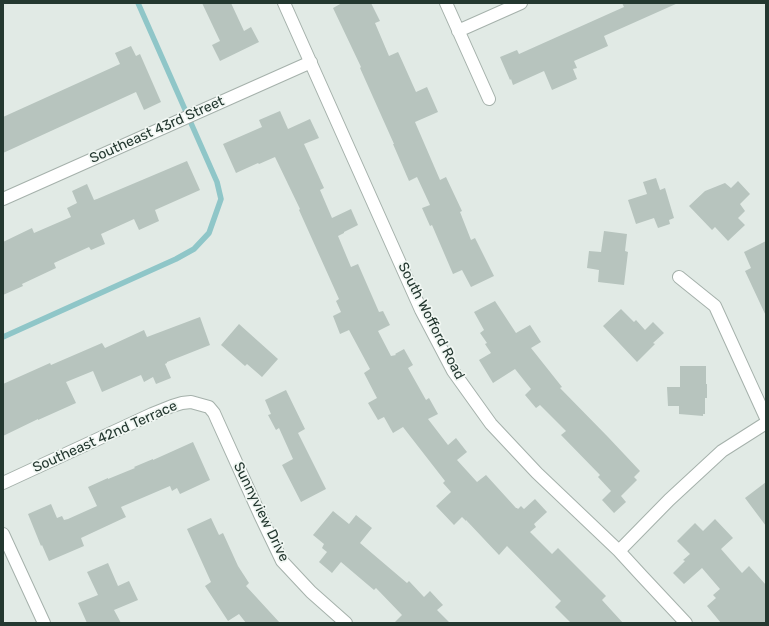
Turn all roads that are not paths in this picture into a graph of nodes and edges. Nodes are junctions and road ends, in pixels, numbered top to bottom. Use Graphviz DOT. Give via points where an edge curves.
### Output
graph roads {
  1 [pos="284,3"];
  2 [pos="446,3"];
  3 [pos="521,3"];
  4 [pos="458,31"];
  5 [pos="311,62"];
  6 [pos="489,99"];
  7 [pos="3,199"];
  8 [pos="679,277"];
  9 [pos="209,407"];
  10 [pos="766,418"];
  11 [pos="766,423"];
  12 [pos="3,483"];
  13 [pos="3,534"];
  14 [pos="619,551"];
  15 [pos="44,623"];
  16 [pos="346,623"];
  17 [pos="686,623"];
  1 -- 5 [label="street, South Wofford Road"];
  2 -- 4 [label="street"];
  3 -- 4 [label="street"];
  4 -- 6 [label="street"];
  5 -- 7 [label="street, Southeast 43rd Street"];
  5 -- 14 [label="street, South Wofford Road" via="421,310 453,371 491,424 537,473"];
  8 -- 10 [label="street" via="715,306"];
  9 -- 12 [label="street, Southeast 42nd Terrace" via="191,402 172,406"];
  9 -- 16 [label="street, Sunnyview Drive" via="282,561 311,592"];
  11 -- 14 [label="street" via="722,451"];
  13 -- 15 [label="street"];
  14 -- 17 [label="street, South Wofford Road"];
}
